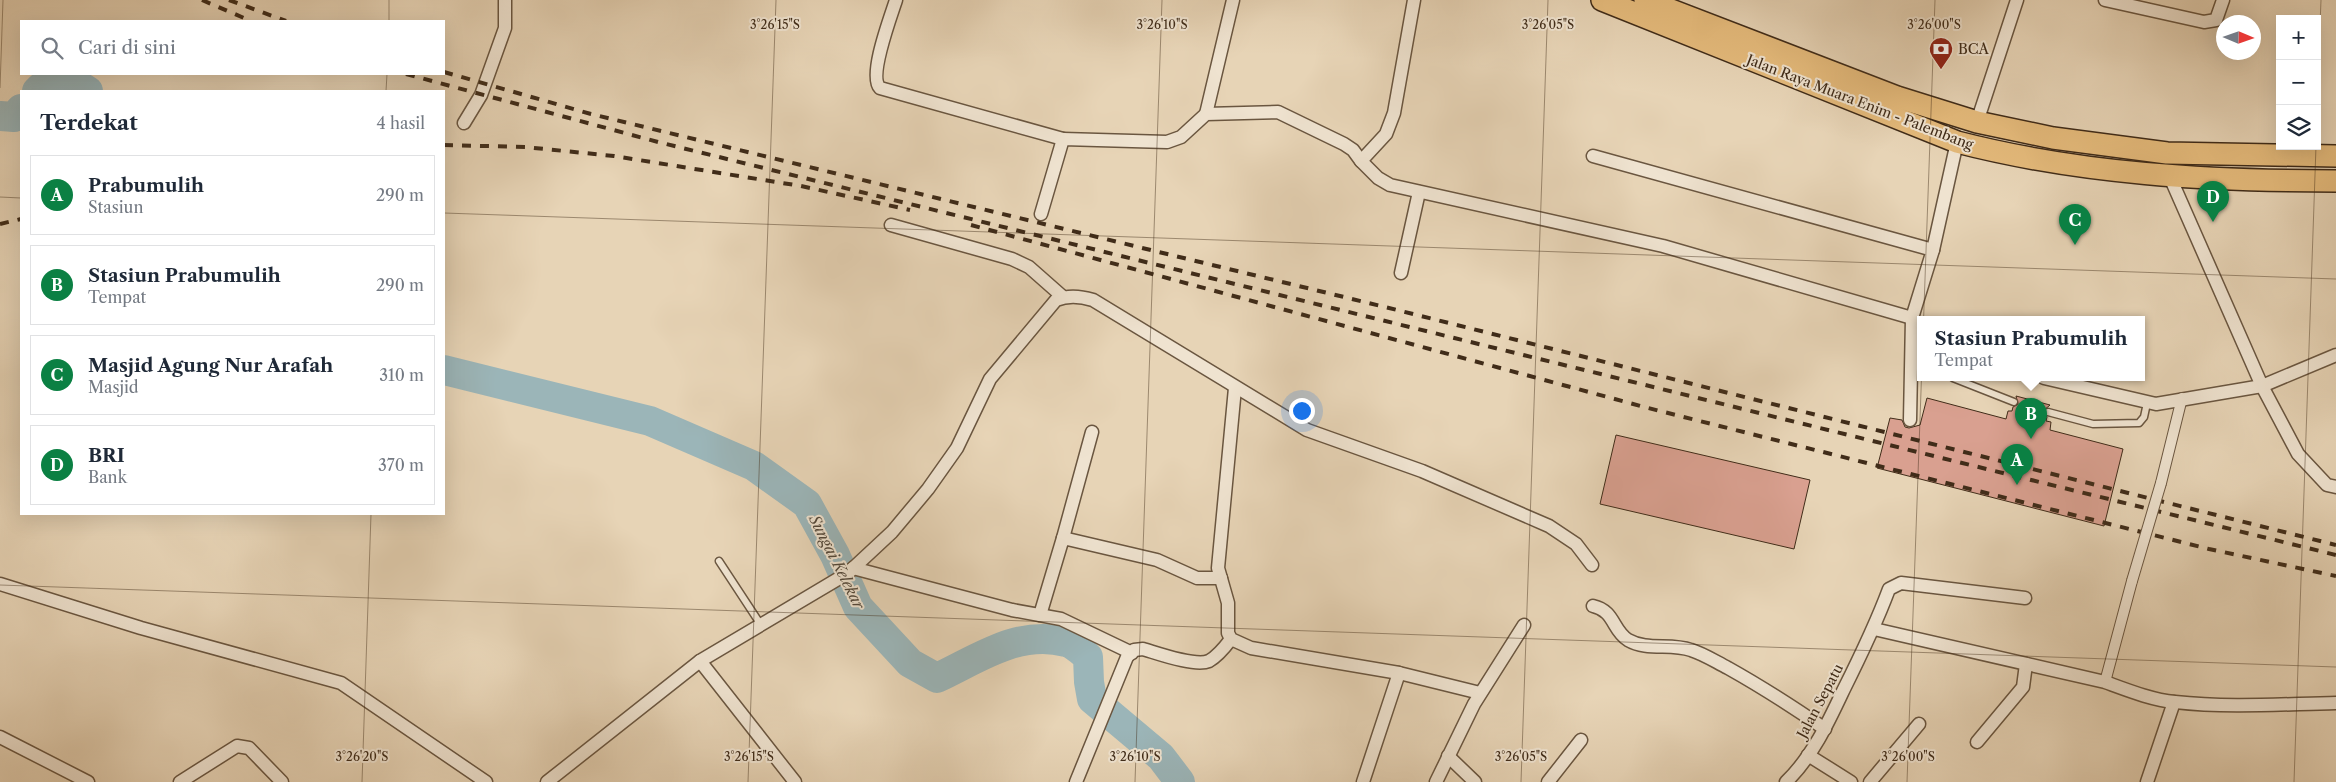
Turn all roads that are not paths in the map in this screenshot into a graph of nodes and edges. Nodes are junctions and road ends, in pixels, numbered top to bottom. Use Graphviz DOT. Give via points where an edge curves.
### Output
graph roads {
  1 [pos="505,0"];
  2 [pos="896,0"];
  3 [pos="1233,0"];
  4 [pos="1414,0"];
  5 [pos="1602,0"];
  6 [pos="1645,0"];
  7 [pos="2017,0"];
  8 [pos="2105,0"];
  9 [pos="2223,0"];
  10 [pos="1206,114"];
  11 [pos="1977,122"];
  12 [pos="464,123"];
  13 [pos="1063,139"];
  14 [pos="1957,142"];
  15 [pos="1593,156"];
  16 [pos="2336,156"];
  17 [pos="1361,161"];
  18 [pos="2170,177"];
  19 [pos="2336,181"];
  20 [pos="1419,192"];
  21 [pos="1041,214"];
  22 [pos="891,225"];
  23 [pos="1933,250"];
  24 [pos="1401,273"];
  25 [pos="1063,297"];
  26 [pos="1917,316"];
  27 [pos="1915,326"];
  28 [pos="1916,351"];
  29 [pos="2336,355"];
  30 [pos="1961,381"];
  31 [pos="2056,381"];
  32 [pos="2262,386"];
  33 [pos="1235,388"];
  34 [pos="2182,398"];
  35 [pos="2014,402"];
  36 [pos="2147,403"];
  37 [pos="2048,412"];
  38 [pos="1910,420"];
  39 [pos="1092,432"];
  40 [pos="2336,487"];
  41 [pos="1062,538"];
  42 [pos="719,561"];
  43 [pos="1592,565"];
  44 [pos="851,571"];
  45 [pos="1221,578"];
  46 [pos="0,584"];
  47 [pos="2025,598"];
  48 [pos="1593,606"];
  49 [pos="1040,615"];
  50 [pos="1524,625"];
  51 [pos="761,626"];
  52 [pos="1874,629"];
  53 [pos="1232,639"];
  54 [pos="1132,653"];
  55 [pos="700,661"];
  56 [pos="2026,664"];
  57 [pos="1399,673"];
  58 [pos="2106,682"];
  59 [pos="1480,692"];
  60 [pos="2174,702"];
  61 [pos="2336,703"];
  62 [pos="1919,724"];
  63 [pos="1825,729"];
  64 [pos="0,737"];
  65 [pos="1581,740"];
  66 [pos="1977,742"];
  67 [pos="1808,755"];
  68 [pos="1448,756"];
  69 [pos="88,782"];
  70 [pos="180,782"];
  71 [pos="282,782"];
  72 [pos="486,782"];
  73 [pos="547,782"];
  74 [pos="795,782"];
  75 [pos="1076,782"];
  76 [pos="1363,782"];
  77 [pos="1436,782"];
  78 [pos="1475,782"];
  79 [pos="1548,782"];
  80 [pos="1786,782"];
  81 [pos="1851,782"];
  82 [pos="1870,782"];
  83 [pos="2147,782"];
  1 -- 12 [label="street" via="505,28 481,95"];
  2 -- 13 [label="street" via="875,76 880,88"];
  3 -- 10 [label="street"];
  4 -- 17 [label="street" via="1394,113 1386,134"];
  5 -- 14 [label="main road, Jalan Raya Muara Enim - Palembang"];
  6 -- 11 [label="main road, Jalan Raya Muara Enim - Palembang" via="1897,97"];
  7 -- 11 [label="street"];
  8 -- 9 [label="street" via="2204,22 2216,20"];
  10 -- 13 [label="street" via="1181,136 1167,142"];
  10 -- 17 [label="street" via="1278,112 1344,144"];
  11 -- 16 [label="main road, Jalan Raya Muara Enim - Palembang" via="2053,138 2167,153"];
  13 -- 21 [label="street"];
  14 -- 18 [label="main road, Jalan Raya Muara Enim - Palembang" via="2011,156"];
  14 -- 23 [label="street"];
  15 -- 23 [label="street"];
  17 -- 20 [label="street" via="1390,186"];
  18 -- 19 [label="main road, Jalan Raya Muara Enim - Palembang"];
  18 -- 32 [label="street"];
  20 -- 24 [label="street"];
  20 -- 27 [label="street" via="1664,246"];
  22 -- 25 [label="street" via="1012,259 1029,267"];
  23 -- 26 [label="street"];
  25 -- 33 [label="street" via="1093,300"];
  25 -- 44 [label="street" via="1056,300 990,379 957,448 928,489 892,532"];
  27 -- 28 [label="street"];
  28 -- 38 [label="street"];
  29 -- 32 [label="street"];
  30 -- 35 [label="lane"];
  31 -- 36 [label="street"];
  32 -- 34 [label="street"];
  32 -- 40 [label="street" via="2298,454 2326,484"];
  33 -- 43 [label="street" via="1307,430 1422,471 1549,526 1576,544"];
  33 -- 45 [label="street" via="1218,568"];
  34 -- 36 [label="street"];
  34 -- 58 [label="street, bridge"];
  36 -- 37 [label="lane" via="2139,423 2092,424"];
  39 -- 41 [label="street"];
  41 -- 45 [label="street" via="1158,560 1197,578"];
  41 -- 49 [label="street"];
  42 -- 51 [label="lane"];
  44 -- 49 [label="street"];
  44 -- 51 [label="street"];
  45 -- 53 [label="street" via="1227,597 1228,633"];
  46 -- 72 [label="street" via="141,628 341,684"];
  47 -- 52 [label="street, Jalan Sepatu" via="1901,583 1889,589"];
  48 -- 63 [label="street" via="1610,615 1628,640 1642,645 1690,649 1703,654 1774,693"];
  49 -- 54 [label="street" via="1061,619"];
  50 -- 59 [label="street"];
  51 -- 55 [label="street"];
  52 -- 56 [label="street"];
  52 -- 63 [label="street, Jalan Sepatu"];
  53 -- 54 [label="street" via="1208,662 1194,662 1143,649"];
  53 -- 57 [label="street" via="1251,648"];
  54 -- 75 [label="street" via="1127,657"];
  55 -- 73 [label="street"];
  55 -- 74 [label="street" via="792,774"];
  56 -- 58 [label="street"];
  56 -- 66 [label="street" via="2023,687"];
  57 -- 59 [label="street"];
  57 -- 76 [label="street"];
  58 -- 60 [label="street"];
  59 -- 68 [label="street"];
  60 -- 61 [label="street"];
  60 -- 83 [label="street"];
  62 -- 82 [label="street"];
  63 -- 67 [label="street, Jalan Sepatu"];
  64 -- 69 [label="street"];
  65 -- 79 [label="street"];
  67 -- 80 [label="street, Jalan Sepatu"];
  67 -- 81 [label="street"];
  68 -- 77 [label="street"];
  68 -- 78 [label="street"];
  70 -- 71 [label="street" via="237,746 249,748"];
}
